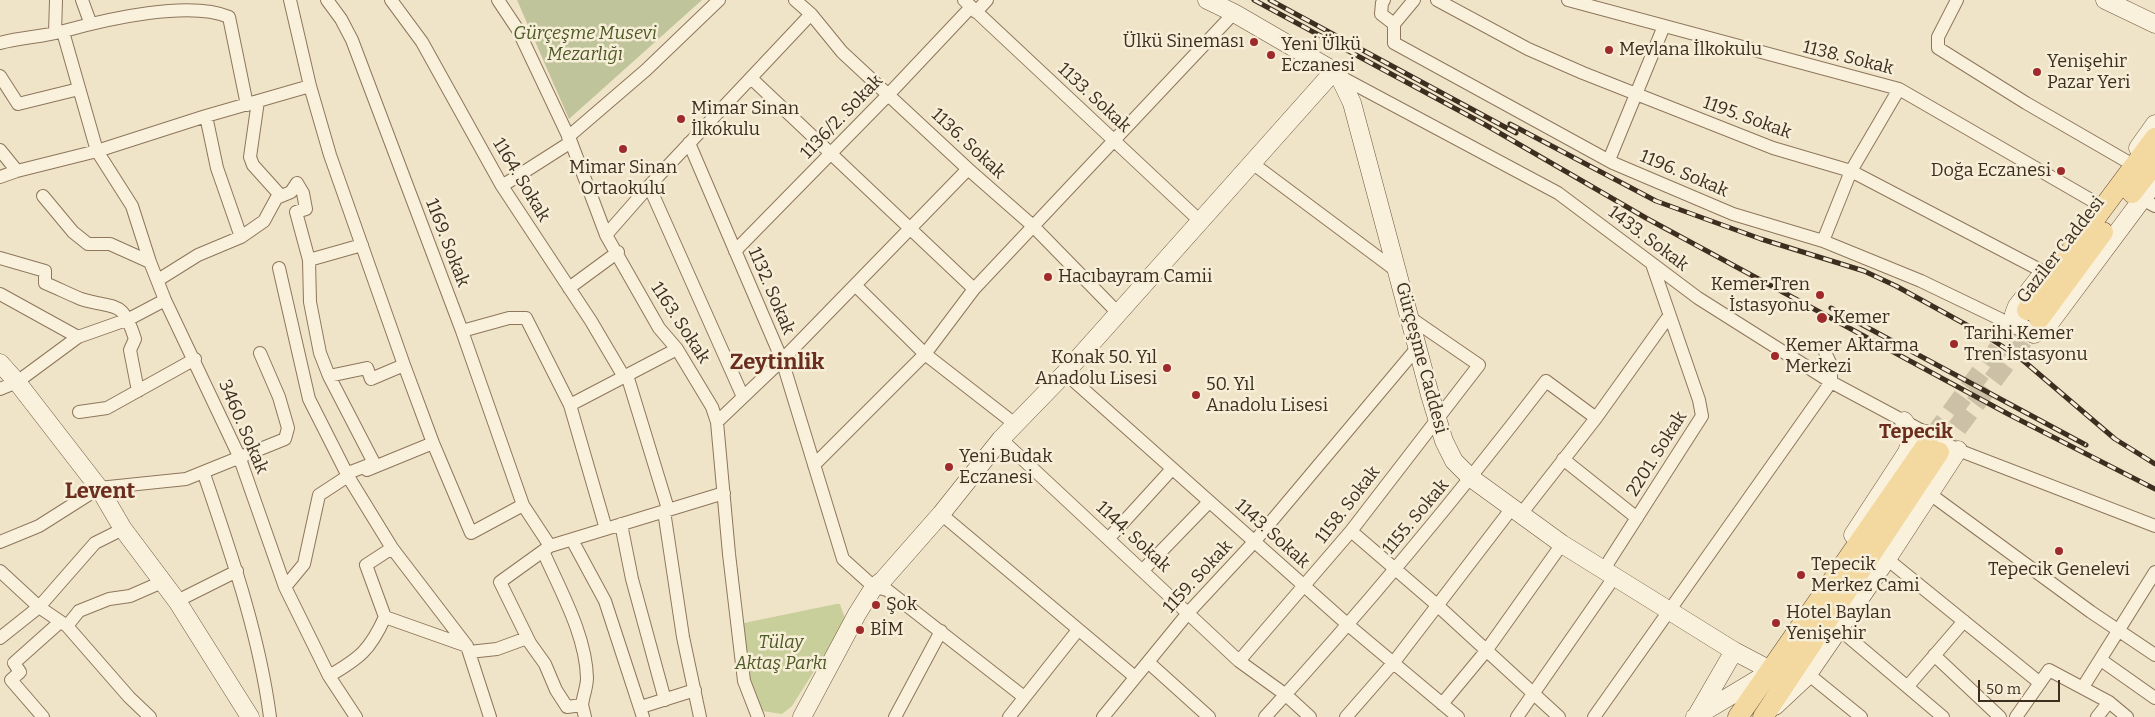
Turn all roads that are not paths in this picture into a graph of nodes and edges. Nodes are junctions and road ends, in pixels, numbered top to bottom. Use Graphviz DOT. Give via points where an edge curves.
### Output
graph roads {
  1 [pos="56,0"];
  2 [pos="82,0"];
  3 [pos="290,0"];
  4 [pos="327,0"];
  5 [pos="391,0"];
  6 [pos="498,0"];
  7 [pos="719,0"];
  8 [pos="795,0"];
  9 [pos="988,0"];
  10 [pos="1207,0"];
  11 [pos="1384,0"];
  12 [pos="1414,0"];
  13 [pos="1436,0"];
  14 [pos="1568,0"];
  15 [pos="1957,0"];
  16 [pos="2104,0"];
  17 [pos="971,6"];
  18 [pos="1234,13"];
  19 [pos="811,14"];
  20 [pos="90,22"];
  21 [pos="1394,24"];
  22 [pos="2155,24"];
  23 [pos="1664,26"];
  24 [pos="59,32"];
  25 [pos="0,43"];
  26 [pos="1337,73"];
  27 [pos="0,76"];
  28 [pos="752,79"];
  29 [pos="310,86"];
  30 [pos="79,89"];
  31 [pos="1899,89"];
  32 [pos="1636,94"];
  33 [pos="888,95"];
  34 [pos="252,103"];
  35 [pos="206,116"];
  36 [pos="2155,124"];
  37 [pos="2155,138"];
  38 [pos="570,140"];
  39 [pos="1114,141"];
  40 [pos="689,143"];
  41 [pos="0,150"];
  42 [pos="97,151"];
  43 [pos="832,153"];
  44 [pos="1609,160"];
  45 [pos="2128,162"];
  46 [pos="1252,163"];
  47 [pos="2155,163"];
  48 [pos="968,169"];
  49 [pos="17,171"];
  50 [pos="1851,171"];
  51 [pos="0,178"];
  52 [pos="2155,182"];
  53 [pos="502,186"];
  54 [pos="649,186"];
  55 [pos="43,196"];
  56 [pos="279,197"];
  57 [pos="2149,202"];
  58 [pos="2098,204"];
  59 [pos="1200,222"];
  60 [pos="1033,226"];
  61 [pos="910,228"];
  62 [pos="606,235"];
  63 [pos="241,237"];
  64 [pos="1823,241"];
  65 [pos="362,245"];
  66 [pos="735,251"];
  67 [pos="618,252"];
  68 [pos="0,258"];
  69 [pos="309,260"];
  70 [pos="150,262"];
  71 [pos="1652,264"];
  72 [pos="279,268"];
  73 [pos="1398,272"];
  74 [pos="2044,272"];
  75 [pos="158,280"];
  76 [pos="855,285"];
  77 [pos="569,288"];
  78 [pos="974,289"];
  79 [pos="0,294"];
  80 [pos="165,300"];
  81 [pos="1118,313"];
  82 [pos="1669,316"];
  83 [pos="1990,316"];
  84 [pos="2026,317"];
  85 [pos="1409,318"];
  86 [pos="129,319"];
  87 [pos="462,331"];
  88 [pos="78,337"];
  89 [pos="1417,348"];
  90 [pos="677,349"];
  91 [pos="1824,352"];
  92 [pos="260,354"];
  93 [pos="925,354"];
  94 [pos="195,359"];
  95 [pos="782,360"];
  96 [pos="0,363"];
  97 [pos="404,365"];
  98 [pos="1065,374"];
  99 [pos="328,376"];
  100 [pos="626,376"];
  101 [pos="17,382"];
  102 [pos="1831,382"];
  103 [pos="0,389"];
  104 [pos="138,391"];
  105 [pos="743,397"];
  106 [pos="570,405"];
  107 [pos="79,412"];
  108 [pos="1596,418"];
  109 [pos="1437,420"];
  110 [pos="1904,421"];
  111 [pos="717,422"];
  112 [pos="1015,424"];
  113 [pos="1002,439"];
  114 [pos="433,443"];
  115 [pos="1939,445"];
  116 [pos="1908,450"];
  117 [pos="239,456"];
  118 [pos="1563,459"];
  119 [pos="814,465"];
  120 [pos="1172,469"];
  121 [pos="204,474"];
  122 [pos="348,476"];
  123 [pos="1471,478"];
  124 [pos="99,488"];
  125 [pos="724,493"];
  126 [pos="1930,494"];
  127 [pos="1209,502"];
  128 [pos="523,505"];
  129 [pos="666,510"];
  130 [pos="1516,511"];
  131 [pos="941,514"];
  132 [pos="1637,518"];
  133 [pos="621,524"];
  134 [pos="2155,526"];
  135 [pos="124,529"];
  136 [pos="606,529"];
  137 [pos="1351,531"];
  138 [pos="1109,538"];
  139 [pos="572,540"];
  140 [pos="0,542"];
  141 [pos="1254,542"];
  142 [pos="1562,544"];
  143 [pos="392,548"];
  144 [pos="546,548"];
  145 [pos="1887,559"];
  146 [pos="1396,569"];
  147 [pos="1143,570"];
  148 [pos="0,571"];
  149 [pos="237,571"];
  150 [pos="2155,572"];
  151 [pos="1610,573"];
  152 [pos="162,582"];
  153 [pos="285,587"];
  154 [pos="874,587"];
  155 [pos="1305,587"];
  156 [pos="177,602"];
  157 [pos="1437,605"];
  158 [pos="39,607"];
  159 [pos="1668,610"];
  160 [pos="1188,613"];
  161 [pos="385,617"];
  162 [pos="1964,621"];
  163 [pos="63,624"];
  164 [pos="1347,624"];
  165 [pos="1839,629"];
  166 [pos="1078,630"];
  167 [pos="2118,630"];
  168 [pos="941,631"];
  169 [pos="0,638"];
  170 [pos="527,638"];
  171 [pos="468,649"];
  172 [pos="1486,651"];
  173 [pos="1734,651"];
  174 [pos="2155,654"];
  175 [pos="1934,655"];
  176 [pos="2101,660"];
  177 [pos="1148,662"];
  178 [pos="1239,662"];
  179 [pos="1394,662"];
  180 [pos="1772,671"];
  181 [pos="1808,674"];
  182 [pos="329,676"];
  183 [pos="1135,677"];
  184 [pos="2040,683"];
  185 [pos="1908,686"];
  186 [pos="2082,687"];
  187 [pos="695,690"];
  188 [pos="1533,694"];
  189 [pos="1286,695"];
  190 [pos="1024,697"];
  191 [pos="2155,698"];
  192 [pos="665,700"];
  193 [pos="2109,702"];
  194 [pos="583,711"];
  195 [pos="642,712"];
  196 [pos="1449,712"];
  197 [pos="1767,715"];
  198 [pos="1941,716"];
  199 [pos="43,717"];
  200 [pos="150,717"];
  201 [pos="250,717"];
  202 [pos="270,717"];
  203 [pos="356,717"];
  204 [pos="489,717"];
  205 [pos="700,717"];
  206 [pos="758,717"];
  207 [pos="802,717"];
  208 [pos="895,717"];
  209 [pos="1009,717"];
  210 [pos="1102,717"];
  211 [pos="1208,717"];
  212 [pos="1265,717"];
  213 [pos="1310,717"];
  214 [pos="1346,717"];
  215 [pos="1517,717"];
  216 [pos="1559,717"];
  217 [pos="1594,717"];
  218 [pos="1696,717"];
  219 [pos="1738,717"];
  220 [pos="1861,717"];
  221 [pos="2000,717"];
  222 [pos="2016,717"];
  223 [pos="2097,717"];
  224 [pos="2127,717"];
  1 -- 24 [label="street, 3460. Sokak"];
  2 -- 20 [label="street"];
  3 -- 29 [label="street"];
  4 -- 87 [label="street, 1169. Sokak" via="352,40"];
  5 -- 53 [label="street, 1164. Sokak" via="422,42"];
  6 -- 38 [label="street, 1163. Sokak" via="518,30"];
  7 -- 38 [label="street"];
  8 -- 19 [label="street, 1136. Sokak"];
  9 -- 17 [label="street, 1136/2. Sokak"];
  10 -- 18 [label="street"];
  11 -- 21 [label="street" via="1381,14"];
  12 -- 21 [label="street"];
  13 -- 32 [label="street, 1195. Sokak" via="1528,50"];
  14 -- 23 [label="street, 1138. Sokak"];
  15 -- 45 [label="street" via="1938,36 1938,48"];
  16 -- 22 [label="street"];
  17 -- 33 [label="street, 1136/2. Sokak"];
  17 -- 39 [label="street, 1133. Sokak"];
  18 -- 26 [label="street"];
  18 -- 39 [label="street"];
  19 -- 28 [label="street"];
  19 -- 33 [label="street, 1136. Sokak" via="842,52"];
  20 -- 24 [label="street"];
  20 -- 34 [label="street" via="156,3 195,4 220,9 229,18"];
  21 -- 44 [label="street, 1196. Sokak" via="1394,43"];
  23 -- 31 [label="street, 1138. Sokak"];
  23 -- 32 [label="street"];
  24 -- 25 [label="street"];
  24 -- 30 [label="street, 3460. Sokak"];
  26 -- 46 [label="street"];
  26 -- 71 [label="street, 1433. Sokak" via="1558,193"];
  26 -- 73 [label="street, Gürçeşme Caddesi" via="1352,103"];
  27 -- 30 [label="street" via="18,104"];
  28 -- 40 [label="street"];
  28 -- 43 [label="street"];
  29 -- 34 [label="street"];
  29 -- 65 [label="street"];
  30 -- 42 [label="street, 3460. Sokak"];
  31 -- 50 [label="street"];
  31 -- 58 [label="street, 1138. Sokak"];
  32 -- 44 [label="street"];
  32 -- 50 [label="street, 1195. Sokak" via="1773,148"];
  33 -- 43 [label="street, 1136/2. Sokak"];
  33 -- 48 [label="street, 1136. Sokak"];
  34 -- 35 [label="street"];
  34 -- 56 [label="street" via="250,156"];
  35 -- 42 [label="street"];
  35 -- 63 [label="street" via="217,168"];
  36 -- 45 [label="street, Gaziler Caddesi"];
  37 -- 84 [label="main road, Gaziler Caddesi"];
  38 -- 53 [label="street"];
  38 -- 62 [label="street, 1163. Sokak"];
  39 -- 59 [label="street, 1133. Sokak"];
  39 -- 60 [label="street"];
  40 -- 54 [label="street"];
  40 -- 66 [label="street, 1132. Sokak"];
  41 -- 49 [label="street"];
  42 -- 49 [label="street"];
  42 -- 70 [label="street, 3460. Sokak" via="132,206"];
  43 -- 61 [label="street"];
  43 -- 66 [label="street, 1136/2. Sokak"];
  44 -- 64 [label="street, 1196. Sokak" via="1734,214"];
  45 -- 58 [label="street, Gaziler Caddesi"];
  46 -- 59 [label="street"];
  46 -- 73 [label="street"];
  47 -- 84 [label="main road, Gaziler Caddesi"];
  48 -- 60 [label="street, 1136. Sokak"];
  48 -- 61 [label="street"];
  49 -- 51 [label="street"];
  50 -- 64 [label="street"];
  50 -- 74 [label="street, 1195. Sokak"];
  52 -- 57 [label="street, Gaziler Caddesi"];
  53 -- 77 [label="street, 1164. Sokak"];
  54 -- 62 [label="street"];
  54 -- 105 [label="street"];
  55 -- 70 [label="street" via="73,232 88,244 110,244"];
  56 -- 63 [label="street" via="264,221"];
  56 -- 69 [label="street" via="291,192 297,183 303,194 306,209 296,212"];
  57 -- 84 [label="street, Gaziler Caddesi" via="2046,328 2034,334"];
  58 -- 74 [label="street, Gaziler Caddesi"];
  59 -- 81 [label="street"];
  60 -- 78 [label="street"];
  60 -- 81 [label="street, 1136. Sokak"];
  61 -- 76 [label="street"];
  61 -- 78 [label="street"];
  62 -- 67 [label="street, 1163. Sokak"];
  63 -- 75 [label="street" via="198,255"];
  64 -- 83 [label="street, 1196. Sokak" via="1921,281"];
  65 -- 69 [label="street"];
  65 -- 97 [label="street"];
  66 -- 95 [label="street, 1132. Sokak"];
  67 -- 77 [label="street"];
  67 -- 90 [label="street, 1163. Sokak" via="659,328"];
  68 -- 86 [label="street" via="45,271 45,284 82,299 117,306"];
  69 -- 99 [label="street" via="310,302"];
  70 -- 75 [label="street, 3460. Sokak"];
  71 -- 82 [label="street, 2201. Sokak"];
  71 -- 102 [label="street, 1433. Sokak" via="1698,298"];
  72 -- 122 [label="street" via="309,399"];
  73 -- 85 [label="street, Gürçeşme Caddesi"];
  74 -- 84 [label="street, Gaziler Caddesi"];
  75 -- 80 [label="street, 3460. Sokak"];
  76 -- 93 [label="street"];
  76 -- 95 [label="street"];
  77 -- 100 [label="street, 1164. Sokak"];
  78 -- 93 [label="street"];
  79 -- 88 [label="street"];
  80 -- 86 [label="street"];
  80 -- 94 [label="street, 3460. Sokak"];
  81 -- 98 [label="street"];
  82 -- 108 [label="street"];
  82 -- 132 [label="street, 2201. Sokak" via="1702,416"];
  83 -- 84 [label="street, 1196. Sokak"];
  83 -- 84 [label="street"];
  85 -- 89 [label="street, Gürçeşme Caddesi"];
  85 -- 109 [label="street, 1158. Sokak" via="1479,365"];
  86 -- 88 [label="street"];
  86 -- 104 [label="street" via="135,339 130,350"];
  87 -- 106 [label="street" via="509,318 526,318"];
  87 -- 128 [label="street, 1169. Sokak"];
  88 -- 101 [label="street"];
  89 -- 109 [label="street, Gürçeşme Caddesi"];
  89 -- 141 [label="street, 1159. Sokak"];
  90 -- 100 [label="street"];
  90 -- 111 [label="street, 1163. Sokak" via="712,407"];
  91 -- 102 [label="street" via="1830,365"];
  92 -- 117 [label="street" via="288,428 285,439"];
  93 -- 112 [label="street"];
  93 -- 119 [label="street"];
  94 -- 104 [label="street"];
  94 -- 117 [label="street, 3460. Sokak"];
  95 -- 105 [label="street"];
  95 -- 119 [label="street, 1132. Sokak"];
  96 -- 101 [label="street"];
  97 -- 99 [label="street" via="371,379 367,368"];
  97 -- 114 [label="street"];
  98 -- 112 [label="street"];
  98 -- 120 [label="street, 1143. Sokak"];
  99 -- 122 [label="street" via="374,463"];
  100 -- 106 [label="street"];
  100 -- 129 [label="street, 1164. Sokak"];
  101 -- 103 [label="street"];
  101 -- 124 [label="street"];
  102 -- 110 [label="street, 1433. Sokak"];
  102 -- 159 [label="street"];
  104 -- 107 [label="street" via="107,408"];
  105 -- 111 [label="street"];
  106 -- 136 [label="street"];
  108 -- 118 [label="street"];
  108 -- 123 [label="street, 1155. Sokak" via="1546,381"];
  109 -- 123 [label="street, Gürçeşme Caddesi" via="1454,461"];
  109 -- 137 [label="street, 1158. Sokak"];
  110 -- 115 [label="street, 1433. Sokak"];
  110 -- 116 [label="street" via="1912,432"];
  111 -- 125 [label="street, 1163. Sokak"];
  112 -- 113 [label="street"];
  113 -- 131 [label="street"];
  113 -- 138 [label="street, 1144. Sokak"];
  114 -- 122 [label="street"];
  114 -- 128 [label="street" via="471,533"];
  115 -- 116 [label="street" via="1922,433"];
  115 -- 126 [label="street"];
  115 -- 134 [label="street, 1433. Sokak"];
  115 -- 180 [label="main road"];
  115 -- 197 [label="main road"];
  116 -- 180 [label="street" via="1775,656"];
  117 -- 121 [label="street"];
  117 -- 153 [label="street, 3460. Sokak"];
  118 -- 130 [label="street"];
  118 -- 132 [label="street"];
  119 -- 154 [label="street, 1132. Sokak" via="843,560"];
  120 -- 127 [label="street, 1143. Sokak"];
  120 -- 138 [label="street"];
  121 -- 124 [label="street" via="186,480"];
  121 -- 149 [label="street"];
  122 -- 143 [label="street"];
  122 -- 153 [label="street" via="319,495 304,564"];
  123 -- 130 [label="street, Gürçeşme Caddesi"];
  123 -- 146 [label="street, 1155. Sokak"];
  124 -- 135 [label="street"];
  124 -- 140 [label="street" via="39,526"];
  125 -- 129 [label="street"];
  125 -- 206 [label="street, 1163. Sokak" via="744,680"];
  126 -- 145 [label="street"];
  126 -- 167 [label="street"];
  127 -- 141 [label="street, 1143. Sokak"];
  127 -- 147 [label="street"];
  128 -- 144 [label="street, 1169. Sokak"];
  129 -- 133 [label="street"];
  129 -- 187 [label="street" via="683,637"];
  130 -- 142 [label="street, Gürçeşme Caddesi"];
  130 -- 157 [label="street"];
  131 -- 154 [label="street"];
  131 -- 166 [label="street"];
  132 -- 151 [label="street, 2201. Sokak"];
  133 -- 136 [label="street"];
  133 -- 192 [label="street" via="632,579"];
  135 -- 152 [label="street"];
  135 -- 158 [label="street" via="95,543"];
  136 -- 139 [label="street"];
  137 -- 146 [label="street"];
  137 -- 155 [label="street, 1158. Sokak"];
  138 -- 147 [label="street, 1144. Sokak"];
  139 -- 144 [label="street"];
  139 -- 195 [label="street" via="605,601"];
  141 -- 155 [label="street, 1143. Sokak"];
  141 -- 160 [label="street, 1159. Sokak"];
  142 -- 151 [label="street, Gürçeşme Caddesi"];
  142 -- 172 [label="street"];
  143 -- 161 [label="street" via="366,565"];
  143 -- 171 [label="street"];
  144 -- 170 [label="street" via="500,582"];
  144 -- 194 [label="street, 1169. Sokak" via="584,658 587,680"];
  145 -- 162 [label="street"];
  145 -- 165 [label="street"];
  146 -- 157 [label="street"];
  146 -- 164 [label="street, 1155. Sokak"];
  147 -- 160 [label="street, 1144. Sokak"];
  148 -- 158 [label="street"];
  149 -- 156 [label="street"];
  149 -- 202 [label="street" via="264,669"];
  150 -- 167 [label="street"];
  151 -- 159 [label="street, Gürçeşme Caddesi"];
  151 -- 188 [label="street, 2201. Sokak"];
  152 -- 156 [label="street"];
  152 -- 163 [label="street" via="130,596 109,599 79,611"];
  153 -- 182 [label="street, 3460. Sokak"];
  154 -- 168 [label="street, 1132. Sokak" via="887,590"];
  154 -- 207 [label="street"];
  155 -- 164 [label="street, 1143. Sokak"];
  155 -- 178 [label="street, 1158. Sokak"];
  156 -- 201 [label="street"];
  157 -- 172 [label="street"];
  157 -- 179 [label="street"];
  158 -- 163 [label="street"];
  158 -- 169 [label="street"];
  159 -- 173 [label="street, Gürçeşme Caddesi"];
  159 -- 217 [label="street"];
  160 -- 177 [label="street, 1159. Sokak"];
  160 -- 178 [label="street, 1144. Sokak"];
  161 -- 171 [label="street"];
  161 -- 182 [label="street" via="373,642 354,662"];
  162 -- 175 [label="street"];
  162 -- 184 [label="street"];
  163 -- 199 [label="street" via="14,663 20,672 11,680"];
  163 -- 200 [label="street"];
  164 -- 179 [label="street, 1143. Sokak"];
  164 -- 189 [label="street, 1155. Sokak"];
  165 -- 181 [label="street"];
  165 -- 185 [label="street"];
  166 -- 183 [label="street"];
  166 -- 190 [label="street"];
  167 -- 174 [label="street"];
  167 -- 176 [label="street"];
  168 -- 190 [label="street, 1132. Sokak"];
  168 -- 208 [label="street"];
  170 -- 171 [label="street" via="497,649"];
  170 -- 194 [label="street" via="545,664 567,707"];
  171 -- 204 [label="street"];
  172 -- 188 [label="street"];
  172 -- 196 [label="street"];
  173 -- 180 [label="street, Gürçeşme Caddesi"];
  173 -- 218 [label="street"];
  175 -- 185 [label="street"];
  175 -- 221 [label="street"];
  176 -- 186 [label="street"];
  176 -- 191 [label="street"];
  177 -- 183 [label="street, 1159. Sokak"];
  177 -- 211 [label="street"];
  178 -- 189 [label="street, 1144. Sokak"];
  179 -- 196 [label="street, 1143. Sokak"];
  179 -- 214 [label="street"];
  180 -- 218 [label="street"];
  180 -- 219 [label="main road"];
  181 -- 197 [label="street"];
  181 -- 220 [label="street"];
  182 -- 203 [label="street, 3460. Sokak"];
  183 -- 210 [label="street, 1159. Sokak"];
  184 -- 186 [label="street" via="2049,670"];
  184 -- 222 [label="street"];
  185 -- 198 [label="street"];
  186 -- 193 [label="street"];
  187 -- 192 [label="street"];
  187 -- 205 [label="street"];
  188 -- 215 [label="street, 2201. Sokak"];
  188 -- 216 [label="street"];
  189 -- 212 [label="street, 1155. Sokak"];
  189 -- 213 [label="street, 1144. Sokak"];
  190 -- 209 [label="street"];
  192 -- 195 [label="street"];
  193 -- 223 [label="street"];
  193 -- 224 [label="street"];
}
